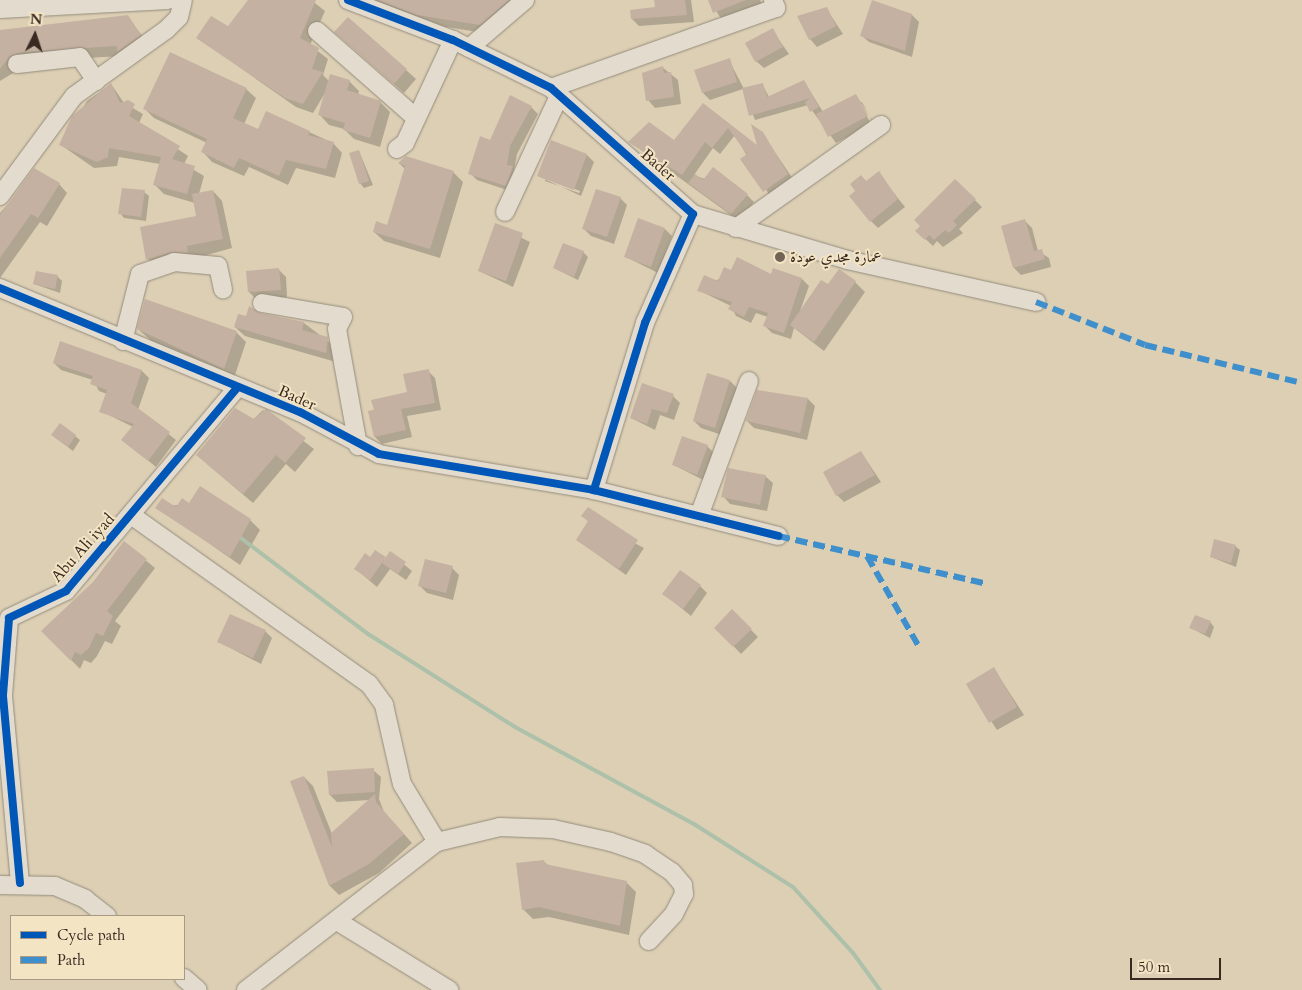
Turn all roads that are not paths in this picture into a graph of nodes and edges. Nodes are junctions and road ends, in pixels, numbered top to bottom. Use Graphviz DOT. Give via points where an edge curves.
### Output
graph roads {
  1 [pos="168,0"];
  2 [pos="183,0"];
  3 [pos="348,0"];
  4 [pos="525,0"];
  5 [pos="773,0"];
  6 [pos="0,9"];
  7 [pos="317,32"];
  8 [pos="453,40"];
  9 [pos="469,48"];
  10 [pos="17,64"];
  11 [pos="96,80"];
  12 [pos="555,92"];
  13 [pos="416,118"];
  14 [pos="881,125"];
  15 [pos="397,149"];
  16 [pos="0,196"];
  17 [pos="505,212"];
  18 [pos="693,214"];
  19 [pos="736,228"];
  20 [pos="0,288"];
  21 [pos="223,289"];
  22 [pos="1036,302"];
  23 [pos="262,303"];
  24 [pos="123,341"];
  25 [pos="749,381"];
  26 [pos="236,389"];
  27 [pos="358,446"];
  28 [pos="594,490"];
  29 [pos="131,515"];
  30 [pos="699,516"];
  31 [pos="778,536"];
  32 [pos="4,618"];
  33 [pos="438,842"];
  34 [pos="20,883"];
  35 [pos="0,886"];
  36 [pos="106,915"];
  37 [pos="338,921"];
  38 [pos="650,941"];
  39 [pos="185,979"];
  40 [pos="198,990"];
  41 [pos="246,990"];
  42 [pos="449,990"];
  1 -- 6 [label="street"];
  2 -- 11 [label="street" via="179,17 166,30"];
  3 -- 8 [label="street, Bader"];
  4 -- 9 [label="street"];
  5 -- 12 [label="street" via="776,8"];
  7 -- 13 [label="street"];
  8 -- 9 [label="street, Bader"];
  8 -- 13 [label="street"];
  9 -- 12 [label="street, Bader"];
  10 -- 11 [label="street" via="80,57"];
  11 -- 16 [label="street" via="74,96"];
  12 -- 17 [label="street"];
  12 -- 18 [label="street, Bader"];
  13 -- 15 [label="street" via="405,143"];
  14 -- 19 [label="street"];
  18 -- 19 [label="street"];
  18 -- 28 [label="street" via="645,323"];
  19 -- 22 [label="street" via="847,260"];
  20 -- 24 [label="street, Bader"];
  21 -- 24 [label="street" via="218,266 174,262 140,274"];
  23 -- 27 [label="street" via="343,318 337,328"];
  24 -- 26 [label="street, Bader"];
  25 -- 30 [label="street"];
  26 -- 27 [label="street, Bader" via="300,412"];
  26 -- 29 [label="street, Abu Ali iyad"];
  27 -- 28 [label="street, Bader" via="379,454"];
  28 -- 30 [label="street, Bader"];
  29 -- 32 [label="street, Abu Ali iyad" via="66,591"];
  29 -- 33 [label="street" via="369,684 384,706 402,784"];
  30 -- 31 [label="street, Bader"];
  32 -- 34 [label="street, Abu Ali iyad" via="3,695"];
  33 -- 37 [label="street"];
  33 -- 38 [label="street" via="500,827 552,829 645,854 684,885 674,914"];
  34 -- 35 [label="street"];
  34 -- 36 [label="street" via="55,886 85,899"];
  37 -- 41 [label="street"];
  37 -- 42 [label="street"];
  39 -- 40 [label="street"];
}
